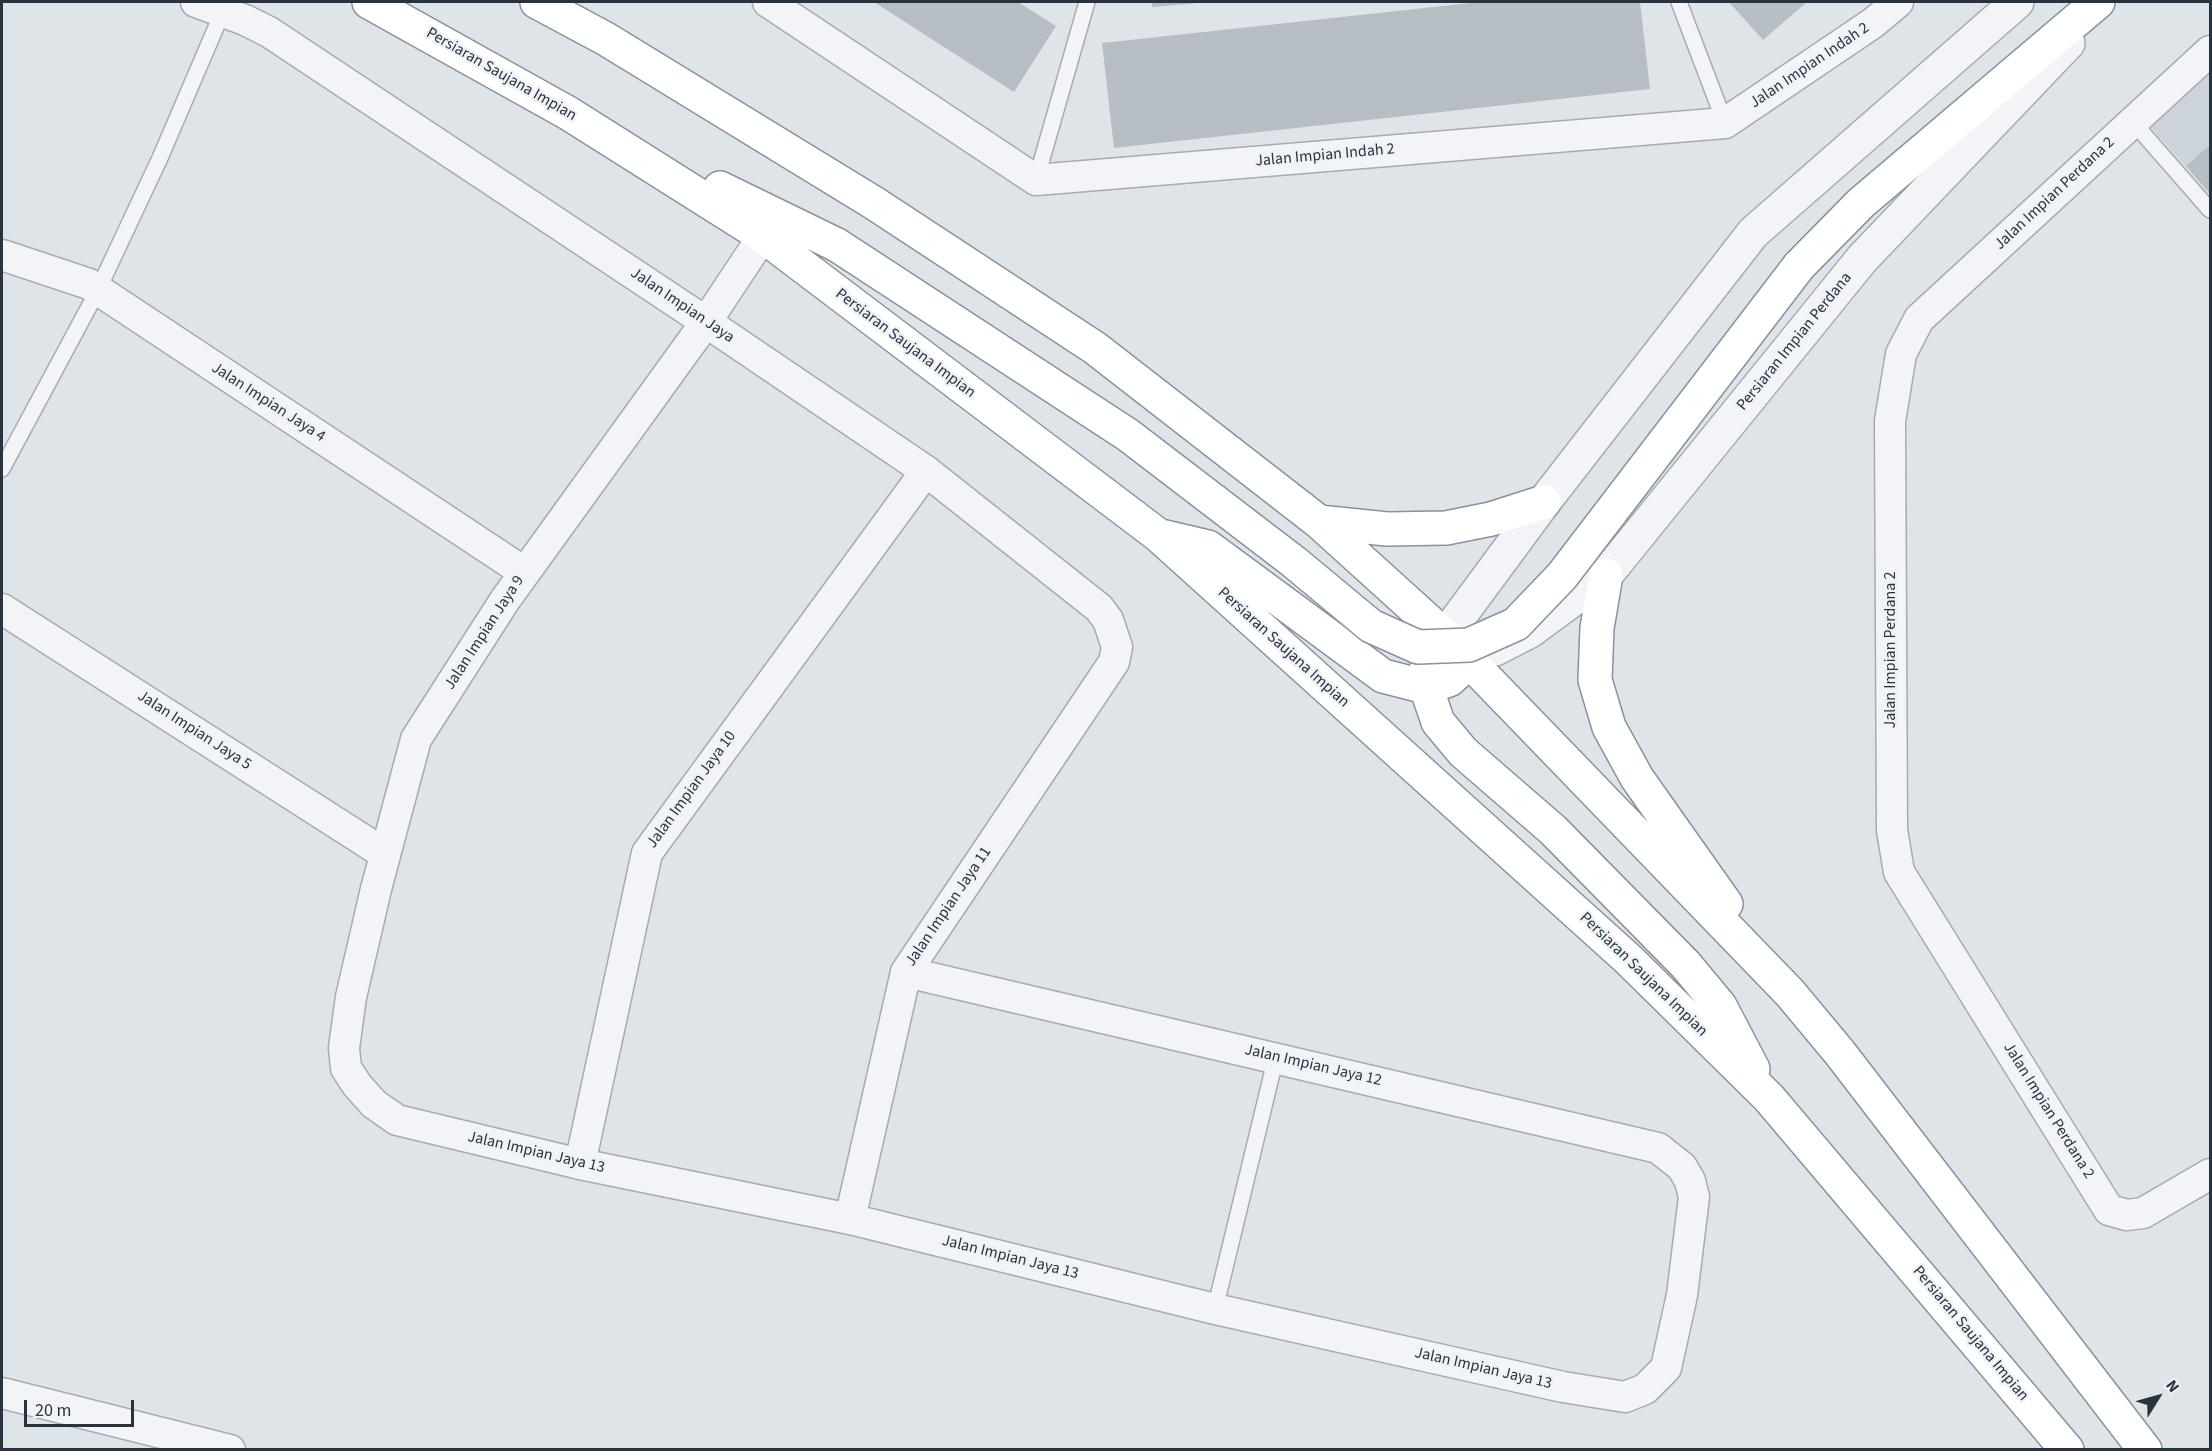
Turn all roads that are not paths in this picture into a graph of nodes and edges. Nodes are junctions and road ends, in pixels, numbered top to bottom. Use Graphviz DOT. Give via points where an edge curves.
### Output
graph roads {
  1 [pos="369,2"];
  2 [pos="537,2"];
  3 [pos="768,2"];
  4 [pos="1087,2"];
  5 [pos="1679,2"];
  6 [pos="1898,2"];
  7 [pos="2017,2"];
  8 [pos="2098,2"];
  9 [pos="2107,2"];
  10 [pos="209,6"];
  11 [pos="2211,51"];
  12 [pos="568,113"];
  13 [pos="2133,122"];
  14 [pos="1725,123"];
  15 [pos="1036,180"];
  16 [pos="2211,210"];
  17 [pos="763,236"];
  18 [pos="2,255"];
  19 [pos="98,290"];
  20 [pos="706,322"];
  21 [pos="2,469"];
  22 [pos="926,471"];
  23 [pos="1544,502"];
  24 [pos="1318,522"];
  25 [pos="1158,535"];
  26 [pos="524,572"];
  27 [pos="1606,575"];
  28 [pos="2,609"];
  29 [pos="1445,636"];
  30 [pos="1114,662"];
  31 [pos="1469,662"];
  32 [pos="1425,687"];
  33 [pos="385,854"];
  34 [pos="906,972"];
  35 [pos="1790,993"];
  36 [pos="1276,1057"];
  37 [pos="357,1085"];
  38 [pos="1769,1098"];
  39 [pos="580,1164"];
  40 [pos="2211,1174"];
  41 [pos="850,1219"];
  42 [pos="1215,1308"];
  43 [pos="1666,1368"];
  44 [pos="2,1393"];
  45 [pos="230,1449"];
  46 [pos="2067,1449"];
  47 [pos="2145,1449"];
  1 -- 12 [label="highway, Persiaran Saujana Impian"];
  2 -- 24 [label="highway" via="624,50 857,192 1095,348"];
  3 -- 15 [label="street"];
  4 -- 15 [label="lane"];
  5 -- 14 [label="lane"];
  6 -- 14 [label="street, Jalan Impian Indah 2"];
  7 -- 23 [label="street" via="1753,233"];
  8 -- 12 [label="highway, bridge" via="1861,202 1799,266 1562,576 1516,624 1469,645 1418,647 1371,626 1294,561 1128,435 837,245"];
  9 -- 27 [label="street, Persiaran Impian Perdana" via="1862,259"];
  10 -- 19 [label="lane" via="160,158"];
  10 -- 20 [label="street, Jalan Impian Jaya" via="269,32"];
  11 -- 13 [label="street, Jalan Impian Perdana 2"];
  12 -- 17 [label="highway, Persiaran Saujana Impian"];
  13 -- 16 [label="lane"];
  13 -- 40 [label="street, Jalan Impian Perdana 2" via="1919,319 1901,354 1890,421 1892,830 1899,872 2109,1210 2127,1215 2143,1213"];
  14 -- 15 [label="street, Jalan Impian Indah 2"];
  17 -- 20 [label="street, Jalan Impian Jaya 9"];
  17 -- 25 [label="highway, Persiaran Saujana Impian"];
  18 -- 19 [label="street, Jalan Impian Jaya 4"];
  19 -- 21 [label="lane"];
  19 -- 26 [label="street, Jalan Impian Jaya 4"];
  20 -- 22 [label="street, Jalan Impian Jaya"];
  20 -- 26 [label="street, Jalan Impian Jaya 9"];
  22 -- 30 [label="street, Jalan Impian Jaya" via="1099,608 1114,632"];
  22 -- 39 [label="street, Jalan Impian Jaya 10" via="646,853"];
  23 -- 24 [label="highway" via="1446,528 1387,529"];
  23 -- 29 [label="street"];
  24 -- 29 [label="highway"];
  25 -- 32 [label="highway" via="1208,547 1383,676"];
  25 -- 38 [label="highway, Persiaran Saujana Impian" via="1629,960"];
  26 -- 33 [label="street, Jalan Impian Jaya 9" via="416,739"];
  27 -- 31 [label="street, Persiaran Impian Perdana" via="1530,632"];
  27 -- 35 [label="highway" via="1597,628 1595,680 1609,727 1636,778"];
  28 -- 33 [label="street, Jalan Impian Jaya 5"];
  29 -- 31 [label="highway"];
  29 -- 32 [label="highway" via="1426,670"];
  30 -- 34 [label="street, Jalan Impian Jaya 11"];
  31 -- 32 [label="highway" via="1449,680"];
  31 -- 35 [label="highway"];
  32 -- 38 [label="highway" via="1438,722 1463,752 1553,830 1686,965 1720,1006"];
  33 -- 37 [label="street, Jalan Impian Jaya 9" via="351,997 344,1048 346,1068"];
  34 -- 36 [label="street, Jalan Impian Jaya 12"];
  34 -- 41 [label="street, Jalan Impian Jaya 11"];
  35 -- 47 [label="highway"];
  36 -- 42 [label="lane"];
  36 -- 43 [label="street, Jalan Impian Jaya 12" via="1658,1148 1682,1167 1694,1197 1682,1295"];
  37 -- 39 [label="street, Jalan Impian Jaya 13" via="374,1104 397,1120"];
  38 -- 46 [label="highway, Persiaran Saujana Impian"];
  39 -- 41 [label="street, Jalan Impian Jaya 13"];
  41 -- 42 [label="street, Jalan Impian Jaya 13"];
  42 -- 43 [label="street, Jalan Impian Jaya 13" via="1563,1387 1625,1397 1645,1389"];
  44 -- 45 [label="street"];
}
